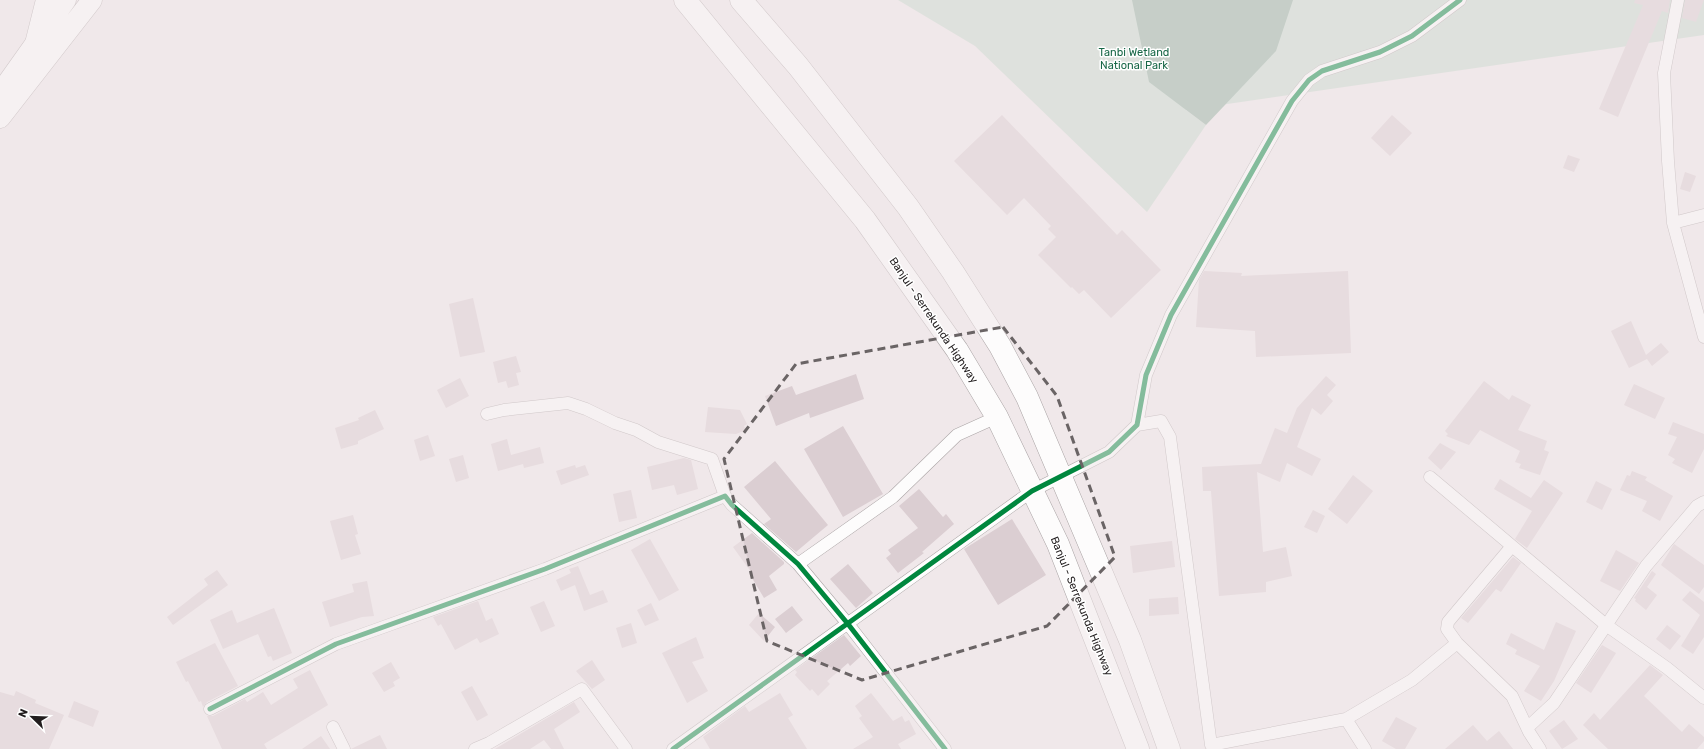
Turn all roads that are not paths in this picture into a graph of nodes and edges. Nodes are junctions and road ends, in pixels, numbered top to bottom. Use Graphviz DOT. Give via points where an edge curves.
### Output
graph roads {
  1 [pos="47,0"];
  2 [pos="66,0"];
  3 [pos="92,0"];
  4 [pos="686,0"];
  5 [pos="741,0"];
  6 [pos="1460,0"];
  7 [pos="1678,0"];
  8 [pos="36,44"];
  9 [pos="0,93"];
  10 [pos="0,118"];
  11 [pos="1704,215"];
  12 [pos="1673,222"];
  13 [pos="1702,322"];
  14 [pos="1704,337"];
  15 [pos="487,414"];
  16 [pos="997,417"];
  17 [pos="1137,425"];
  18 [pos="1061,476"];
  19 [pos="1430,476"];
  20 [pos="1032,491"];
  21 [pos="725,496"];
  22 [pos="1702,507"];
  23 [pos="1512,546"];
  24 [pos="798,564"];
  25 [pos="848,624"];
  26 [pos="1606,625"];
  27 [pos="1457,643"];
  28 [pos="1704,698"];
  29 [pos="210,709"];
  30 [pos="1346,719"];
  31 [pos="334,727"];
  32 [pos="1527,728"];
  33 [pos="491,746"];
  34 [pos="344,749"];
  35 [pos="474,749"];
  36 [pos="626,749"];
  37 [pos="673,749"];
  38 [pos="945,749"];
  39 [pos="1138,749"];
  40 [pos="1169,749"];
  41 [pos="1365,749"];
  42 [pos="1540,749"];
  1 -- 8 [label="highway"];
  2 -- 8 [label="main road"];
  3 -- 10 [label="main road"];
  4 -- 16 [label="highway, Banjul - Serrekunda Highway" via="865,220 957,350"];
  5 -- 18 [label="highway" via="798,66 908,207 953,272 1000,346 1024,390"];
  6 -- 17 [label="street" via="1412,36 1380,52 1322,71 1309,80 1292,101 1172,315 1146,375"];
  7 -- 12 [label="street" via="1664,73"];
  8 -- 9 [label="main road"];
  11 -- 12 [label="street"];
  12 -- 13 [label="street"];
  13 -- 14 [label="street"];
  15 -- 21 [label="street" via="568,403 580,407 658,442 712,459"];
  16 -- 20 [label="highway, Banjul - Serrekunda Highway"];
  16 -- 24 [label="street" via="957,436 893,497"];
  17 -- 18 [label="street" via="1109,452"];
  17 -- 30 [label="street" via="1161,421 1170,437 1211,745"];
  18 -- 20 [label="street"];
  18 -- 40 [label="highway" via="1130,640"];
  19 -- 23 [label="street"];
  20 -- 25 [label="street"];
  20 -- 39 [label="highway, Banjul - Serrekunda Highway" via="1058,544"];
  21 -- 24 [label="street"];
  21 -- 29 [label="street" via="545,569 336,644"];
  22 -- 26 [label="street" via="1646,566"];
  23 -- 26 [label="street"];
  23 -- 27 [label="street" via="1448,622 1447,629"];
  24 -- 25 [label="street"];
  25 -- 37 [label="street"];
  25 -- 38 [label="street"];
  26 -- 28 [label="street"];
  26 -- 32 [label="street" via="1554,703"];
  27 -- 30 [label="street" via="1412,680"];
  27 -- 32 [label="street" via="1512,696"];
  30 -- 41 [label="street"];
  31 -- 34 [label="street"];
  32 -- 42 [label="street"];
  33 -- 35 [label="street"];
  33 -- 36 [label="street" via="582,689"];
}
